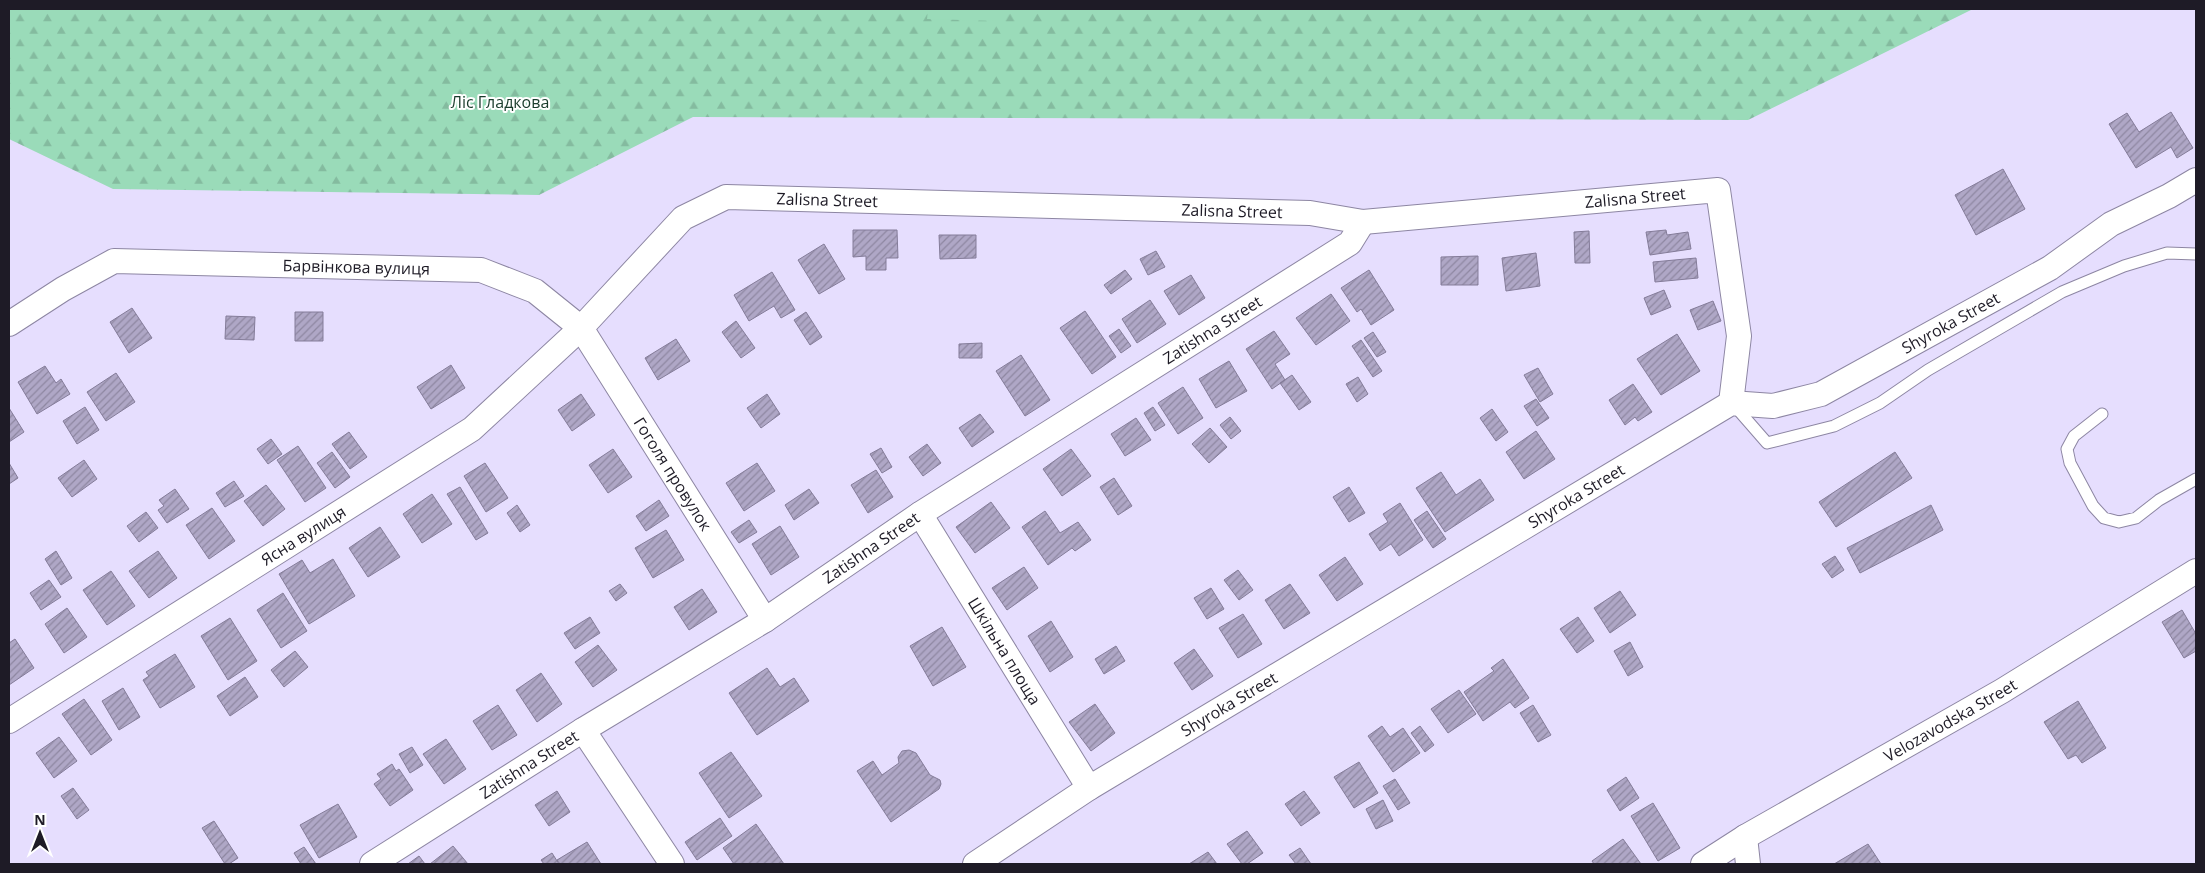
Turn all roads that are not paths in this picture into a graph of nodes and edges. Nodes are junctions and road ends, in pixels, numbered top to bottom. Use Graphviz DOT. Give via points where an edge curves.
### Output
graph roads {
  1 [pos="2196,180"];
  2 [pos="1363,222"];
  3 [pos="2196,254"];
  4 [pos="9,324"];
  5 [pos="581,328"];
  6 [pos="1731,403"];
  7 [pos="2102,414"];
  8 [pos="2196,479"];
  9 [pos="920,514"];
  10 [pos="2196,571"];
  11 [pos="765,620"];
  12 [pos="9,720"];
  13 [pos="583,730"];
  14 [pos="1089,788"];
  15 [pos="1744,837"];
  16 [pos="372,864"];
  17 [pos="672,864"];
  18 [pos="975,864"];
  19 [pos="1703,864"];
  20 [pos="1748,864"];
  1 -- 6 [label="street, Shyroka Street" via="2110,224 2050,268 1821,394 1773,406"];
  2 -- 5 [label="street, Zalisna Street" via="1310,213 726,197 683,218"];
  2 -- 6 [label="street, Zalisna Street" via="1718,190 1739,336"];
  2 -- 9 [label="street, Zatishna Street" via="1350,243"];
  3 -- 6 [label="lane" via="2167,253 2124,266 2062,292 1928,370 1880,403 1834,426 1766,443"];
  4 -- 5 [label="street, Барвінкова вулиця" via="114,261 481,270 535,291"];
  5 -- 11 [label="street, Гоголя провулок"];
  5 -- 12 [label="street, Ясна вулиця" via="472,430"];
  6 -- 14 [label="street, Shyroka Street"];
  7 -- 8 [label="lane" via="2074,436 2067,450 2070,464 2093,506 2104,518 2119,522 2136,518 2159,500"];
  9 -- 11 [label="street, Zatishna Street"];
  9 -- 14 [label="street, Шкільна площа"];
  10 -- 15 [label="street, Velozavodska Street" via="2002,691"];
  11 -- 13 [label="street, Zatishna Street"];
  13 -- 16 [label="street, Zatishna Street"];
  13 -- 17 [label="street"];
  14 -- 18 [label="street, Shyroka Street"];
  15 -- 19 [label="street, Velozavodska Street"];
  15 -- 20 [label="street"];
}
